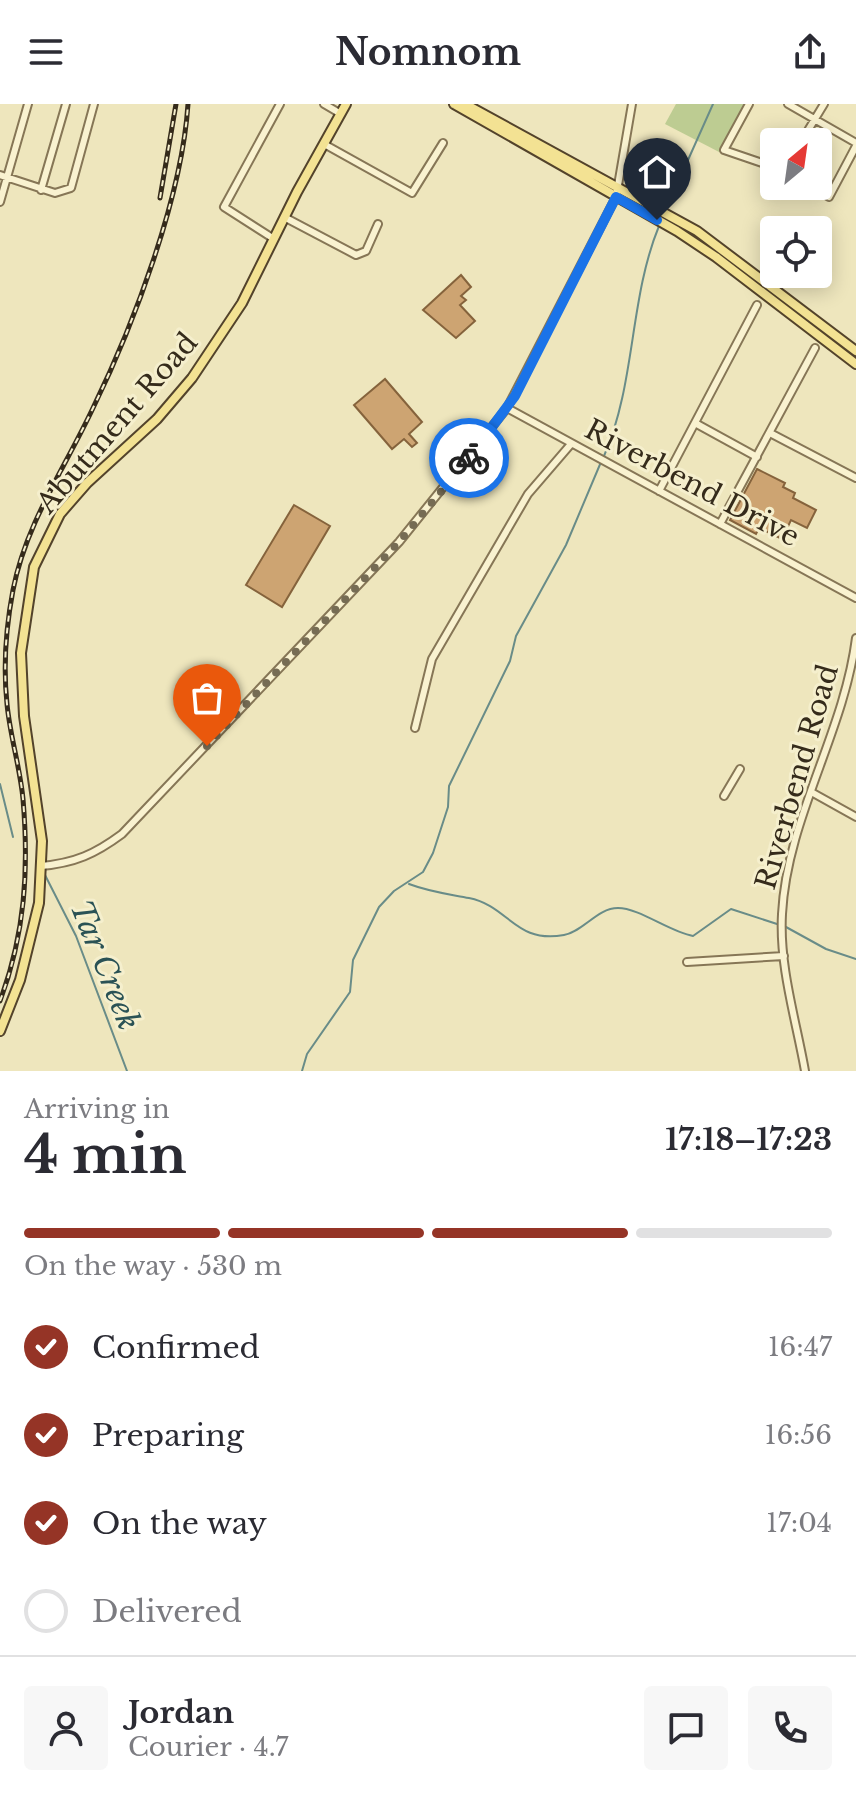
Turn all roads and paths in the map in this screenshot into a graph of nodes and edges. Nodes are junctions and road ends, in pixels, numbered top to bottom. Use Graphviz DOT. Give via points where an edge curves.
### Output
graph roads {
  1 [pos="28,104"];
  2 [pos="66,104"];
  3 [pos="94,104"];
  4 [pos="280,104"];
  5 [pos="324,104"];
  6 [pos="346,104"];
  7 [pos="454,104"];
  8 [pos="632,104"];
  9 [pos="749,104"];
  10 [pos="788,104"];
  11 [pos="824,104"];
  12 [pos="341,114"];
  13 [pos="816,119"];
  14 [pos="810,128"];
  15 [pos="443,143"];
  16 [pos="324,144"];
  17 [pos="856,144"];
  18 [pos="760,162"];
  19 [pos="0,175"];
  20 [pos="8,180"];
  21 [pos="618,186"];
  22 [pos="41,190"];
  23 [pos="832,191"];
  24 [pos="616,197"];
  25 [pos="0,202"];
  26 [pos="284,217"];
  27 [pos="378,224"];
  28 [pos="274,239"];
  29 [pos="757,305"];
  30 [pos="815,348"];
  31 [pos="856,351"];
  32 [pos="856,364"];
  33 [pos="507,408"];
  34 [pos="695,423"];
  35 [pos="770,433"];
  36 [pos="571,444"];
  37 [pos="757,457"];
  38 [pos="856,478"];
  39 [pos="659,491"];
  40 [pos="720,524"];
  41 [pos="856,598"];
  42 [pos="856,638"];
  43 [pos="415,728"];
  44 [pos="740,769"];
  45 [pos="813,793"];
  46 [pos="724,796"];
  47 [pos="856,817"];
  48 [pos="41,866"];
  49 [pos="784,956"];
  50 [pos="687,962"];
  51 [pos="0,1031"];
  52 [pos="805,1071"];
  1 -- 20 [label="street"];
  2 -- 22 [label="street"];
  3 -- 22 [label="street" via="71,188"];
  4 -- 28 [label="street" via="224,207"];
  5 -- 12 [label="street"];
  6 -- 12 [label="main road, Abutment Road"];
  7 -- 21 [label="main road" via="465,104"];
  7 -- 24 [label="main road"];
  8 -- 21 [label="street"];
  9 -- 18 [label="street" via="724,150"];
  10 -- 13 [label="street"];
  11 -- 13 [label="street"];
  12 -- 16 [label="main road, Abutment Road"];
  13 -- 14 [label="street"];
  13 -- 17 [label="street"];
  15 -- 16 [label="street" via="413,193"];
  16 -- 26 [label="main road, Abutment Road"];
  17 -- 23 [label="street"];
  19 -- 20 [label="street"];
  20 -- 22 [label="street"];
  20 -- 25 [label="street"];
  21 -- 24 [label="street"];
  21 -- 31 [label="main road" via="718,246"];
  24 -- 32 [label="main road" via="716,257"];
  24 -- 33 [label="street"];
  26 -- 27 [label="street" via="356,255 366,251"];
  26 -- 28 [label="main road, Abutment Road"];
  28 -- 48 [label="main road, Abutment Road" via="242,303 192,378 60,514 34,567 21,653"];
  29 -- 34 [label="street"];
  30 -- 35 [label="street"];
  33 -- 36 [label="street, Riverbend Drive"];
  33 -- 48 [label="street" via="399,542 122,834 71,864"];
  34 -- 37 [label="street"];
  34 -- 39 [label="street"];
  35 -- 37 [label="street"];
  35 -- 38 [label="street"];
  36 -- 39 [label="street, Riverbend Drive"];
  36 -- 43 [label="street" via="528,494 432,659"];
  37 -- 40 [label="street"];
  39 -- 40 [label="street, Riverbend Drive"];
  40 -- 41 [label="street, Riverbend Drive"];
  42 -- 45 [label="street, Riverbend Road" via="848,685"];
  44 -- 46 [label="street"];
  45 -- 47 [label="street"];
  45 -- 49 [label="street, Riverbend Road" via="787,875"];
  48 -- 51 [label="main road, Abutment Road" via="31,937"];
  49 -- 50 [label="street"];
  49 -- 52 [label="street, Riverbend Road"];
}
